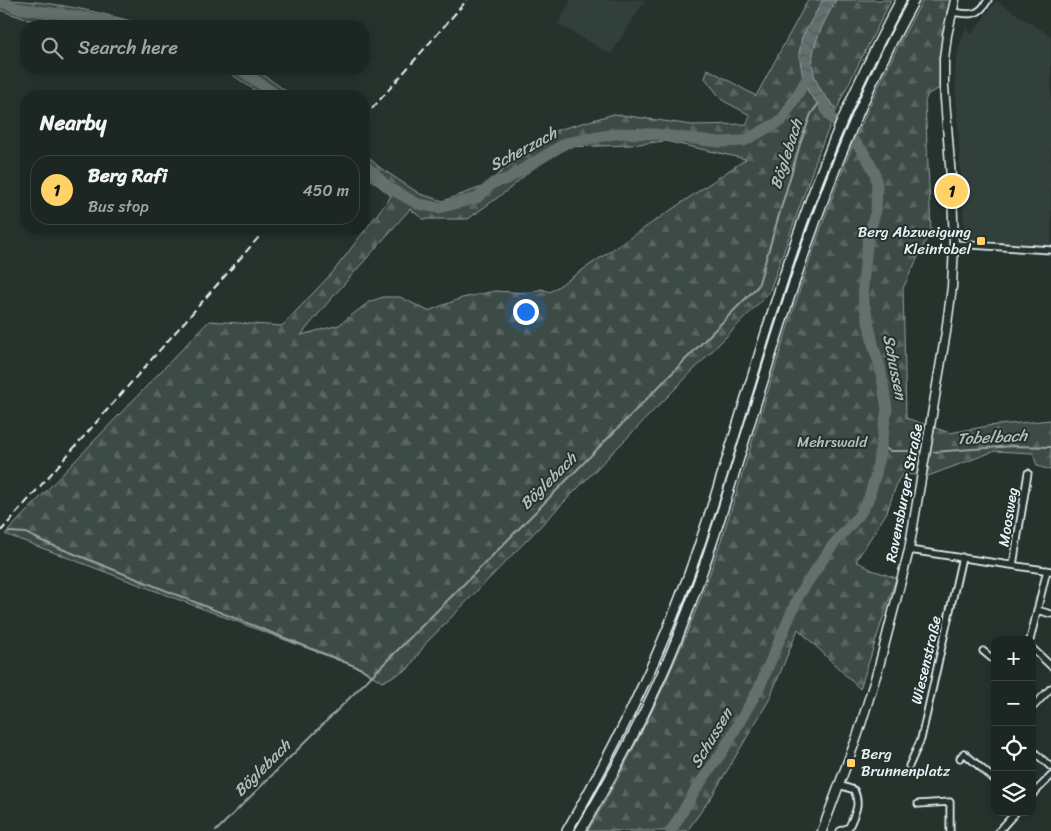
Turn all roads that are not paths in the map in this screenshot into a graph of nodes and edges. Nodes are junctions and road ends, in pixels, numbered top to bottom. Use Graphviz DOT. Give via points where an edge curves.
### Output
graph roads {
  1 [pos="901,0"];
  2 [pos="914,0"];
  3 [pos="955,0"];
  4 [pos="988,0"];
  5 [pos="951,12"];
  6 [pos="954,244"];
  7 [pos="1051,250"];
  8 [pos="1028,473"];
  9 [pos="909,550"];
  10 [pos="962,557"];
  11 [pos="1013,565"];
  12 [pos="1049,570"];
  13 [pos="1037,610"];
  14 [pos="1051,614"];
  15 [pos="1031,636"];
  16 [pos="983,651"];
  17 [pos="1036,652"];
  18 [pos="991,658"];
  19 [pos="1051,666"];
  20 [pos="1051,688"];
  21 [pos="1036,698"];
  22 [pos="1039,701"];
  23 [pos="1036,704"];
  24 [pos="1036,754"];
  25 [pos="960,758"];
  26 [pos="909,766"];
  27 [pos="1051,768"];
  28 [pos="991,776"];
  29 [pos="1051,776"];
  30 [pos="840,785"];
  31 [pos="1036,791"];
  32 [pos="918,804"];
  33 [pos="1012,816"];
  34 [pos="567,831"];
  35 [pos="580,831"];
  36 [pos="822,831"];
  37 [pos="840,831"];
  38 [pos="950,831"];
  39 [pos="999,831"];
  1 -- 34 [label="highway" via="850,101 828,154 798,236 682,593 656,658 625,725"];
  2 -- 35 [label="highway" via="837,160 802,258 737,465 667,663"];
  3 -- 5 [label="main road, Ravensburger Straße"];
  4 -- 5 [label="street" via="971,15"];
  5 -- 6 [label="main road, Ravensburger Straße" via="944,59 944,86"];
  6 -- 7 [label="street"];
  6 -- 9 [label="main road, Ravensburger Straße" via="946,332"];
  8 -- 11 [label="street, Moosweg"];
  9 -- 10 [label="street"];
  9 -- 30 [label="main road, Ravensburger Straße" via="879,666"];
  10 -- 11 [label="street"];
  10 -- 26 [label="street, Wiesenstraße" via="922,739"];
  11 -- 12 [label="street"];
  12 -- 13 [label="street"];
  13 -- 14 [label="street"];
  13 -- 15 [label="street"];
  16 -- 18 [label="street"];
  17 -- 19 [label="street"];
  20 -- 22 [label="street"];
  21 -- 22 [label="street"];
  22 -- 23 [label="street"];
  24 -- 27 [label="street"];
  25 -- 28 [label="street" via="964,752"];
  29 -- 31 [label="street"];
  30 -- 36 [label="main road, Ravensburger Straße"];
  30 -- 37 [label="street" via="854,790 858,805 849,827"];
  32 -- 38 [label="street" via="950,802"];
  33 -- 39 [label="street"];
}
